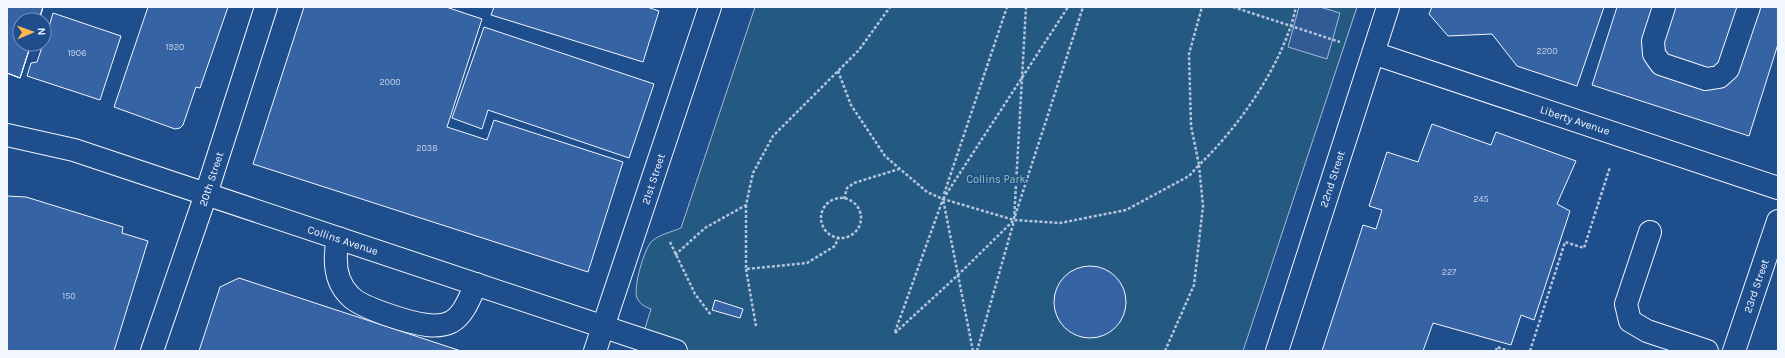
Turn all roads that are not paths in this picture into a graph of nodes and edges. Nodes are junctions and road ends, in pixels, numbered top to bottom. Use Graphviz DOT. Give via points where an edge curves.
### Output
graph roads {
  1 [pos="266,7"];
  2 [pos="710,7"];
  3 [pos="1388,7"];
  4 [pos="1664,7"];
  5 [pos="1749,7"];
  6 [pos="1373,53"];
  7 [pos="7,135"];
  8 [pos="1778,188"];
  9 [pos="206,194"];
  10 [pos="1778,221"];
  11 [pos="1650,232"];
  12 [pos="338,238"];
  13 [pos="476,284"];
  14 [pos="604,327"];
  15 [pos="152,351"];
  16 [pos="595,351"];
  17 [pos="676,351"];
  18 [pos="1277,351"];
  19 [pos="1707,351"];
  20 [pos="1734,351"];
  1 -- 9 [label="street, 20th Street"];
  2 -- 14 [label="street, 21st Street"];
  3 -- 6 [label="street, 22nd Street"];
  4 -- 5 [label="street" via="1653,41 1654,54 1661,64 1706,79 1719,77 1728,69"];
  6 -- 8 [label="street, Liberty Avenue"];
  6 -- 18 [label="street, 22nd Street"];
  7 -- 9 [label="street, Collins Avenue" via="74,150"];
  9 -- 12 [label="street, Collins Avenue"];
  9 -- 15 [label="street, 20th Street"];
  10 -- 20 [label="street, 23rd Street"];
  11 -- 19 [label="street" via="1626,304 1630,321 1646,331"];
  12 -- 13 [label="street, Collins Avenue"];
  12 -- 13 [label="street" via="336,266 341,284 350,296 369,307 405,320 427,325 440,325 452,321 464,309"];
  13 -- 14 [label="street, Collins Avenue"];
  14 -- 16 [label="street, 21st Street"];
  14 -- 17 [label="street, Collins Avenue"];
}
